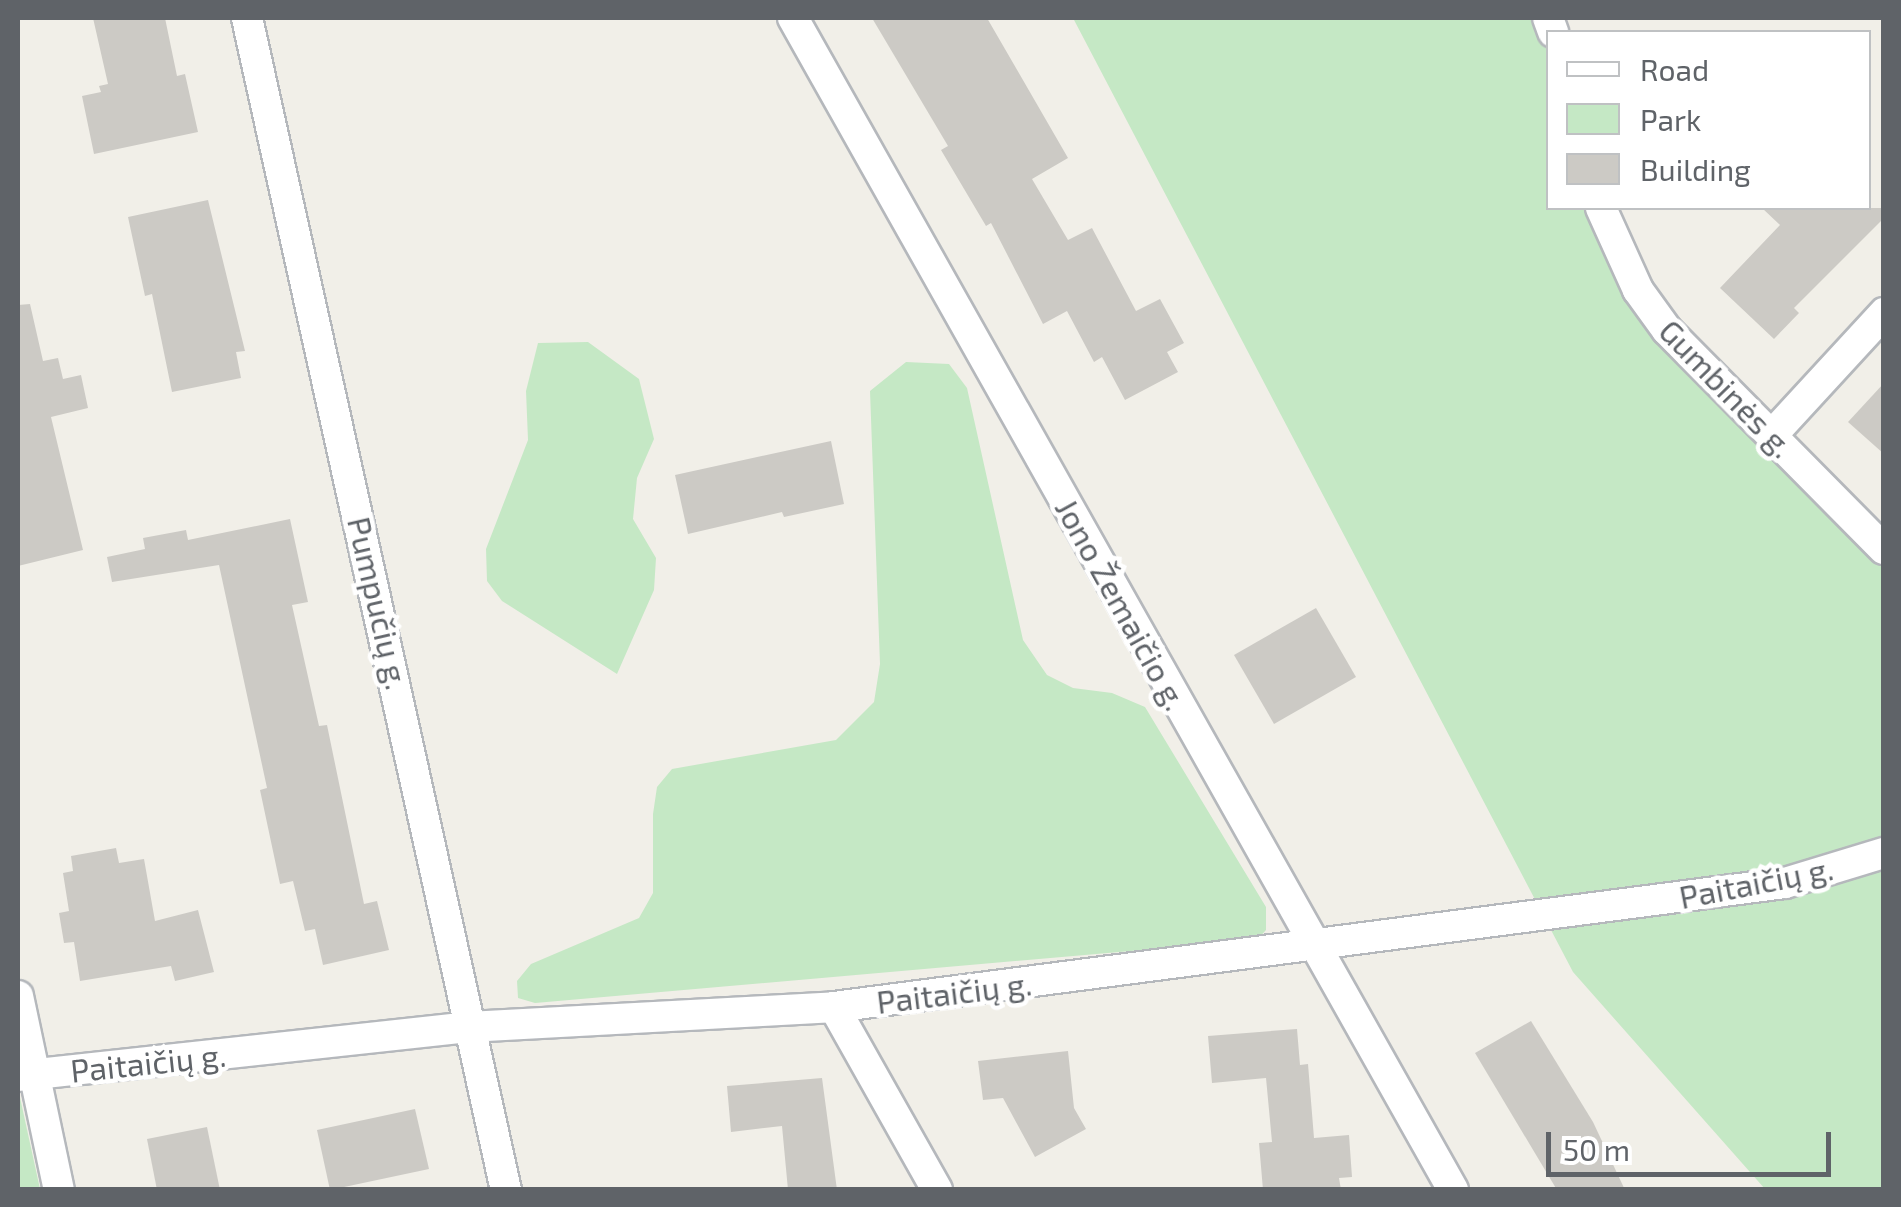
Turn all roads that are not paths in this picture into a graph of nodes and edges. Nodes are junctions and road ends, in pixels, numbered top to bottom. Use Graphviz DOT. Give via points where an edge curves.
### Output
graph roads {
  1 [pos="248,18"];
  2 [pos="793,18"];
  3 [pos="1602,210"];
  4 [pos="1884,314"];
  5 [pos="1772,434"];
  6 [pos="1884,549"];
  7 [pos="1884,853"];
  8 [pos="1316,948"];
  9 [pos="18,996"];
  10 [pos="834,1007"];
  11 [pos="469,1027"];
  12 [pos="26,1075"];
  13 [pos="60,1190"];
  14 [pos="506,1190"];
  15 [pos="937,1190"];
  16 [pos="1454,1190"];
  1 -- 11 [label="street, Pumpučių g."];
  2 -- 8 [label="street, Jono Žemaičio g."];
  3 -- 5 [label="street, Gumbinės g." via="1630,276 1667,330"];
  4 -- 5 [label="street"];
  5 -- 6 [label="street, Gumbinės g."];
  7 -- 8 [label="street, Paitaičių g." via="1785,883"];
  8 -- 10 [label="street, Paitaičių g."];
  8 -- 16 [label="street, Jono Žemaičio g."];
  9 -- 12 [label="street"];
  10 -- 11 [label="street, Paitaičių g."];
  10 -- 15 [label="street"];
  11 -- 12 [label="street, Paitaičių g."];
  11 -- 14 [label="street, Pumpučių g."];
  12 -- 13 [label="street"];
}
